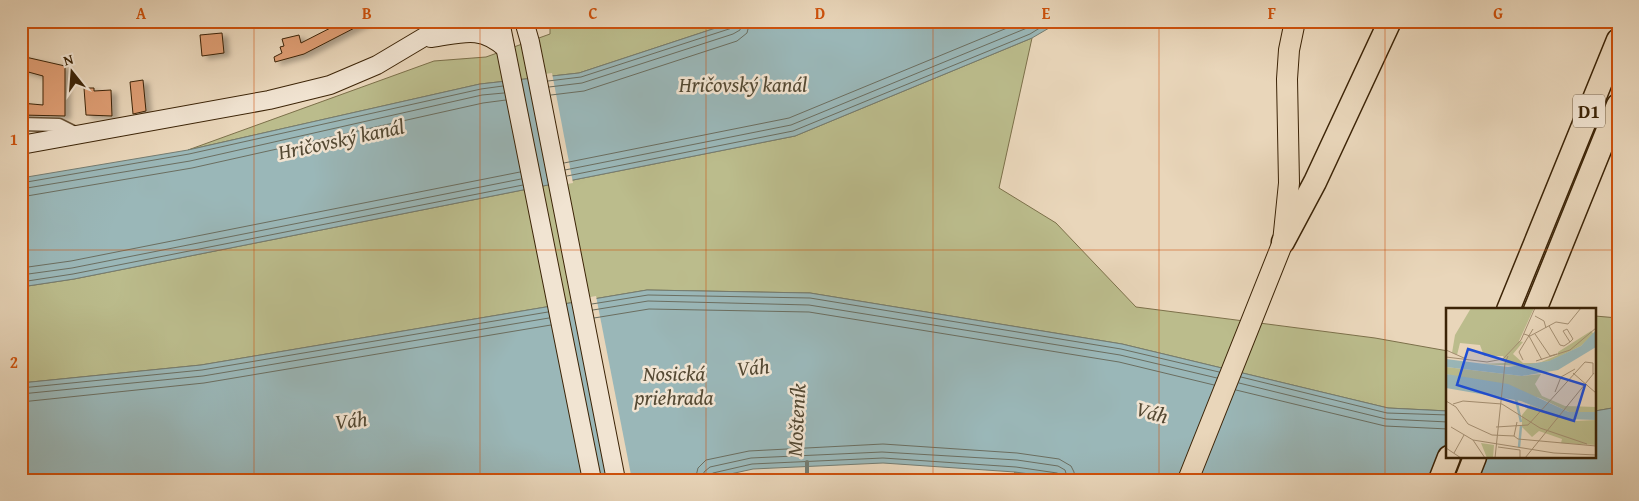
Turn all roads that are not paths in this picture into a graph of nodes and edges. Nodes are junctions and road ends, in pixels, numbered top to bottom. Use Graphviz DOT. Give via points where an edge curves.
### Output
graph roads {
  1 [pos="451,21"];
  2 [pos="500,21"];
  3 [pos="524,21"];
  4 [pos="530,21"];
  5 [pos="1295,21"];
  6 [pos="1390,21"];
  7 [pos="422,40"];
  8 [pos="1618,40"];
  9 [pos="532,50"];
  10 [pos="507,55"];
  11 [pos="1618,105"];
  12 [pos="21,124"];
  13 [pos="79,135"];
  14 [pos="21,145"];
  15 [pos="1283,242"];
  16 [pos="1509,308"];
  17 [pos="1536,308"];
  18 [pos="1449,458"];
  19 [pos="1475,458"];
  20 [pos="592,480"];
  21 [pos="616,480"];
  22 [pos="1188,480"];
  23 [pos="1440,480"];
  24 [pos="1466,480"];
  1 -- 7 [label="main road"];
  2 -- 10 [label="main road"];
  3 -- 9 [label="main road"];
  4 -- 9 [label="main road"];
  5 -- 15 [label="highway" via="1287,80 1290,183"];
  6 -- 15 [label="highway" via="1315,182"];
  7 -- 10 [label="main road" via="473,33 491,37"];
  7 -- 13 [label="main road" via="344,80 306,92"];
  8 -- 16 [label="highway, D1"];
  9 -- 21 [label="main road"];
  10 -- 20 [label="main road"];
  11 -- 17 [label="highway, D1"];
  12 -- 13 [label="street" via="59,125"];
  13 -- 14 [label="main road"];
  15 -- 22 [label="highway"];
  18 -- 23 [label="highway"];
  19 -- 24 [label="highway"];
}
